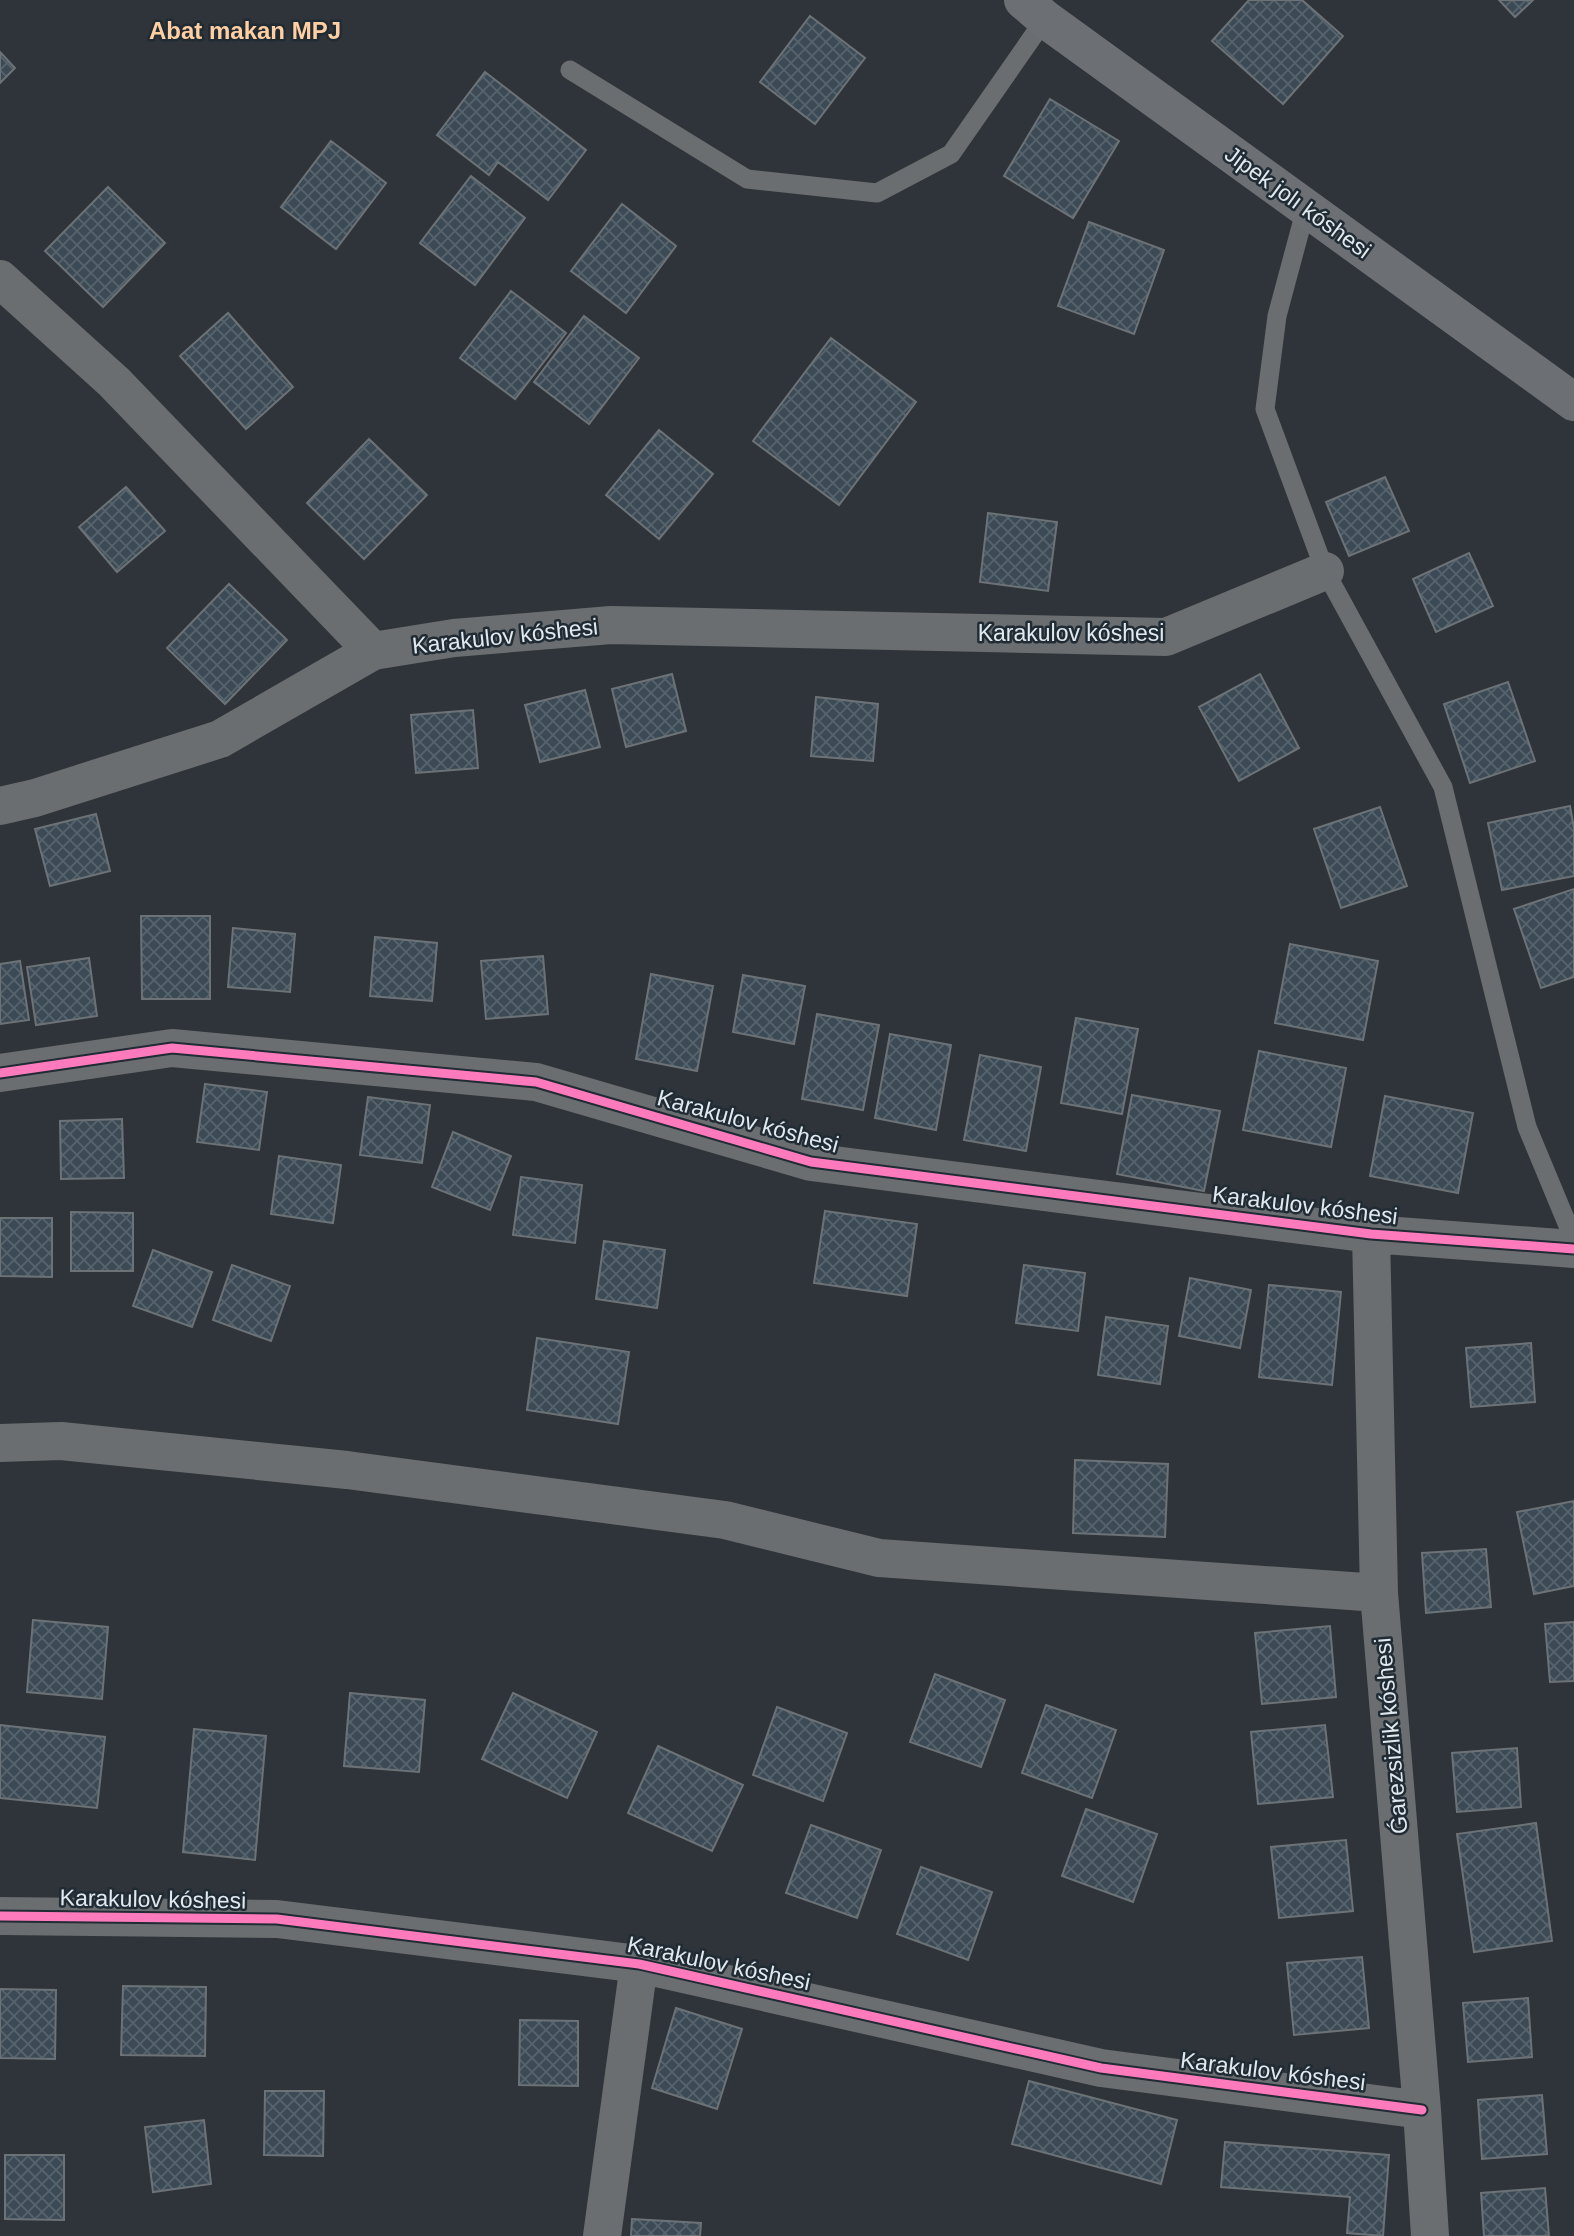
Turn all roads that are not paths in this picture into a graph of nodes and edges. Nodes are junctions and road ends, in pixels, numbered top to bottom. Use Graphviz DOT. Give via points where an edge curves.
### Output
graph roads {
  1 [pos="1034,10"];
  2 [pos="570,70"];
  3 [pos="1306,208"];
  4 [pos="0,279"];
  5 [pos="1574,402"];
  6 [pos="1325,571"];
  7 [pos="373,650"];
  8 [pos="0,806"];
  9 [pos="0,1073"];
  10 [pos="1371,1234"];
  11 [pos="1574,1240"];
  12 [pos="1574,1249"];
  13 [pos="0,1443"];
  14 [pos="1378,1593"];
  15 [pos="0,1916"];
  16 [pos="639,1964"];
  17 [pos="1422,2110"];
  18 [pos="602,2236"];
  19 [pos="1430,2236"];
  1 -- 2 [label="lane" via="951,154 877,193 747,179"];
  1 -- 3 [label="street, Jipek jolı kóshesi"];
  3 -- 5 [label="street, Jipek jolı kóshesi"];
  3 -- 6 [label="lane" via="1277,316 1265,409"];
  4 -- 7 [label="street" via="114,382"];
  6 -- 7 [label="street, Karakulov kóshesi" via="1166,637 611,625"];
  6 -- 11 [label="lane" via="1443,787 1527,1127"];
  7 -- 8 [label="street, Karakulov kóshesi" via="220,740"];
  9 -- 10 [label="street, Karakulov kóshesi" via="172,1048 536,1082 811,1162"];
  10 -- 12 [label="street, Karakulov kóshesi"];
  10 -- 14 [label="street, Ǵarezsizlik kóshesi"];
  13 -- 14 [label="street" via="61,1441 361,1472 725,1520 879,1558"];
  14 -- 17 [label="street, Ǵarezsizlik kóshesi"];
  15 -- 16 [label="street, Karakulov kóshesi" via="277,1919"];
  16 -- 17 [label="street, Karakulov kóshesi" via="1101,2068"];
  16 -- 18 [label="street"];
  17 -- 19 [label="street, Ǵarezsizlik kóshesi"];
}
